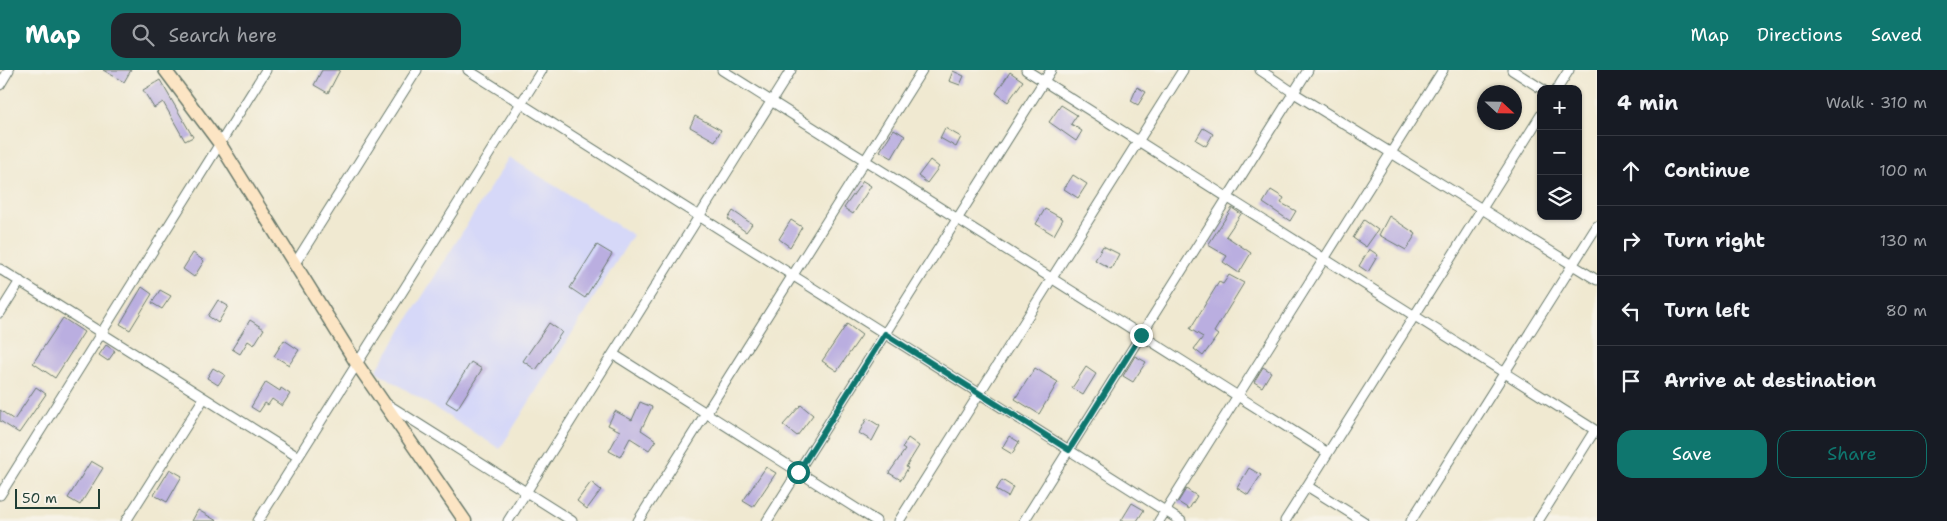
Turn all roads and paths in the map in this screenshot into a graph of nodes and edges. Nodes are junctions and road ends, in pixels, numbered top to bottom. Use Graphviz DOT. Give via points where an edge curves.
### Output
graph roads {
  1 [pos="9,70"];
  2 [pos="165,70"];
  3 [pos="266,70"];
  4 [pos="417,70"];
  5 [pos="468,70"];
  6 [pos="542,70"];
  7 [pos="722,70"];
  8 [pos="791,70"];
  9 [pos="922,70"];
  10 [pos="1026,70"];
  11 [pos="1051,70"];
  12 [pos="1183,70"];
  13 [pos="1260,70"];
  14 [pos="1308,70"];
  15 [pos="1443,70"];
  16 [pos="1512,70"];
  17 [pos="1569,70"];
  18 [pos="1044,81"];
  19 [pos="0,85"];
  20 [pos="1560,85"];
  21 [pos="1537,86"];
  22 [pos="1294,93"];
  23 [pos="772,101"];
  24 [pos="521,104"];
  25 [pos="1537,121"];
  26 [pos="1138,141"];
  27 [pos="220,144"];
  28 [pos="1391,153"];
  29 [pos="866,160"];
  30 [pos="1228,198"];
  31 [pos="1482,209"];
  32 [pos="699,216"];
  33 [pos="957,219"];
  34 [pos="1597,226"];
  35 [pos="1324,259"];
  36 [pos="294,265"];
  37 [pos="1573,265"];
  38 [pos="0,269"];
  39 [pos="793,276"];
  40 [pos="1052,278"];
  41 [pos="1597,280"];
  42 [pos="20,282"];
  43 [pos="0,313"];
  44 [pos="1414,316"];
  45 [pos="102,333"];
  46 [pos="885,334"];
  47 [pos="1141,335"];
  48 [pos="612,354"];
  49 [pos="357,364"];
  50 [pos="1504,373"];
  51 [pos="979,393"];
  52 [pos="1238,396"];
  53 [pos="204,398"];
  54 [pos="381,400"];
  55 [pos="706,414"];
  56 [pos="1069,450"];
  57 [pos="1328,453"];
  58 [pos="298,457"];
  59 [pos="798,472"];
  60 [pos="1307,486"];
  61 [pos="526,492"];
  62 [pos="0,496"];
  63 [pos="1165,511"];
  64 [pos="126,521"];
  65 [pos="258,521"];
  66 [pos="465,521"];
  67 [pos="508,521"];
  68 [pos="572,521"];
  69 [pos="638,521"];
  70 [pos="767,521"];
  71 [pos="876,521"];
  72 [pos="899,521"];
  73 [pos="1024,521"];
  74 [pos="1159,521"];
  75 [pos="1181,521"];
  76 [pos="1285,521"];
  77 [pos="1363,521"];
  78 [pos="1411,521"];
  79 [pos="1538,521"];
  1 -- 19 [label="street"];
  2 -- 27 [label="street"];
  3 -- 27 [label="street"];
  4 -- 36 [label="street"];
  5 -- 24 [label="street"];
  6 -- 24 [label="street"];
  7 -- 23 [label="street"];
  8 -- 23 [label="street"];
  9 -- 29 [label="street"];
  10 -- 18 [label="street"];
  11 -- 18 [label="street"];
  12 -- 26 [label="street"];
  13 -- 22 [label="street"];
  14 -- 22 [label="street"];
  15 -- 28 [label="street"];
  16 -- 21 [label="street"];
  17 -- 20 [label="street"];
  18 -- 26 [label="street"];
  18 -- 33 [label="street"];
  22 -- 28 [label="street"];
  22 -- 30 [label="street"];
  23 -- 29 [label="street"];
  23 -- 32 [label="street"];
  24 -- 32 [label="street"];
  24 -- 49 [label="street"];
  25 -- 31 [label="street"];
  26 -- 30 [label="street"];
  26 -- 40 [label="street"];
  27 -- 36 [label="street"];
  27 -- 45 [label="street"];
  28 -- 31 [label="street"];
  28 -- 35 [label="street"];
  29 -- 33 [label="street"];
  29 -- 39 [label="street"];
  30 -- 35 [label="street"];
  30 -- 47 [label="street"];
  31 -- 37 [label="street"];
  31 -- 44 [label="street"];
  32 -- 39 [label="street"];
  32 -- 48 [label="street"];
  33 -- 40 [label="street"];
  33 -- 46 [label="street"];
  34 -- 37 [label="street"];
  35 -- 44 [label="street"];
  35 -- 52 [label="street"];
  36 -- 49 [label="street"];
  37 -- 41 [label="street"];
  37 -- 50 [label="street"];
  38 -- 42 [label="street"];
  39 -- 46 [label="street"];
  39 -- 55 [label="street"];
  40 -- 47 [label="street"];
  40 -- 51 [label="street"];
  42 -- 43 [label="street"];
  42 -- 45 [label="street"];
  44 -- 50 [label="street"];
  44 -- 57 [label="street"];
  45 -- 53 [label="street"];
  45 -- 62 [label="street"];
  46 -- 51 [label="street"];
  46 -- 59 [label="street"];
  47 -- 52 [label="street"];
  47 -- 56 [label="street"];
  48 -- 55 [label="street"];
  48 -- 61 [label="street"];
  49 -- 54 [label="street"];
  49 -- 58 [label="street"];
  50 -- 78 [label="street"];
  50 -- 79 [label="street" via="1595,430"];
  51 -- 56 [label="street"];
  51 -- 72 [label="street"];
  52 -- 57 [label="street"];
  52 -- 63 [label="street"];
  53 -- 58 [label="street"];
  53 -- 64 [label="street"];
  54 -- 61 [label="street"];
  54 -- 66 [label="street"];
  55 -- 59 [label="street"];
  55 -- 69 [label="street"];
  56 -- 63 [label="street"];
  56 -- 73 [label="street"];
  57 -- 60 [label="street"];
  58 -- 65 [label="street"];
  59 -- 70 [label="street"];
  59 -- 71 [label="street"];
  60 -- 76 [label="street"];
  60 -- 77 [label="street"];
  61 -- 67 [label="street"];
  61 -- 68 [label="street"];
  63 -- 74 [label="street"];
  63 -- 75 [label="street"];
}
